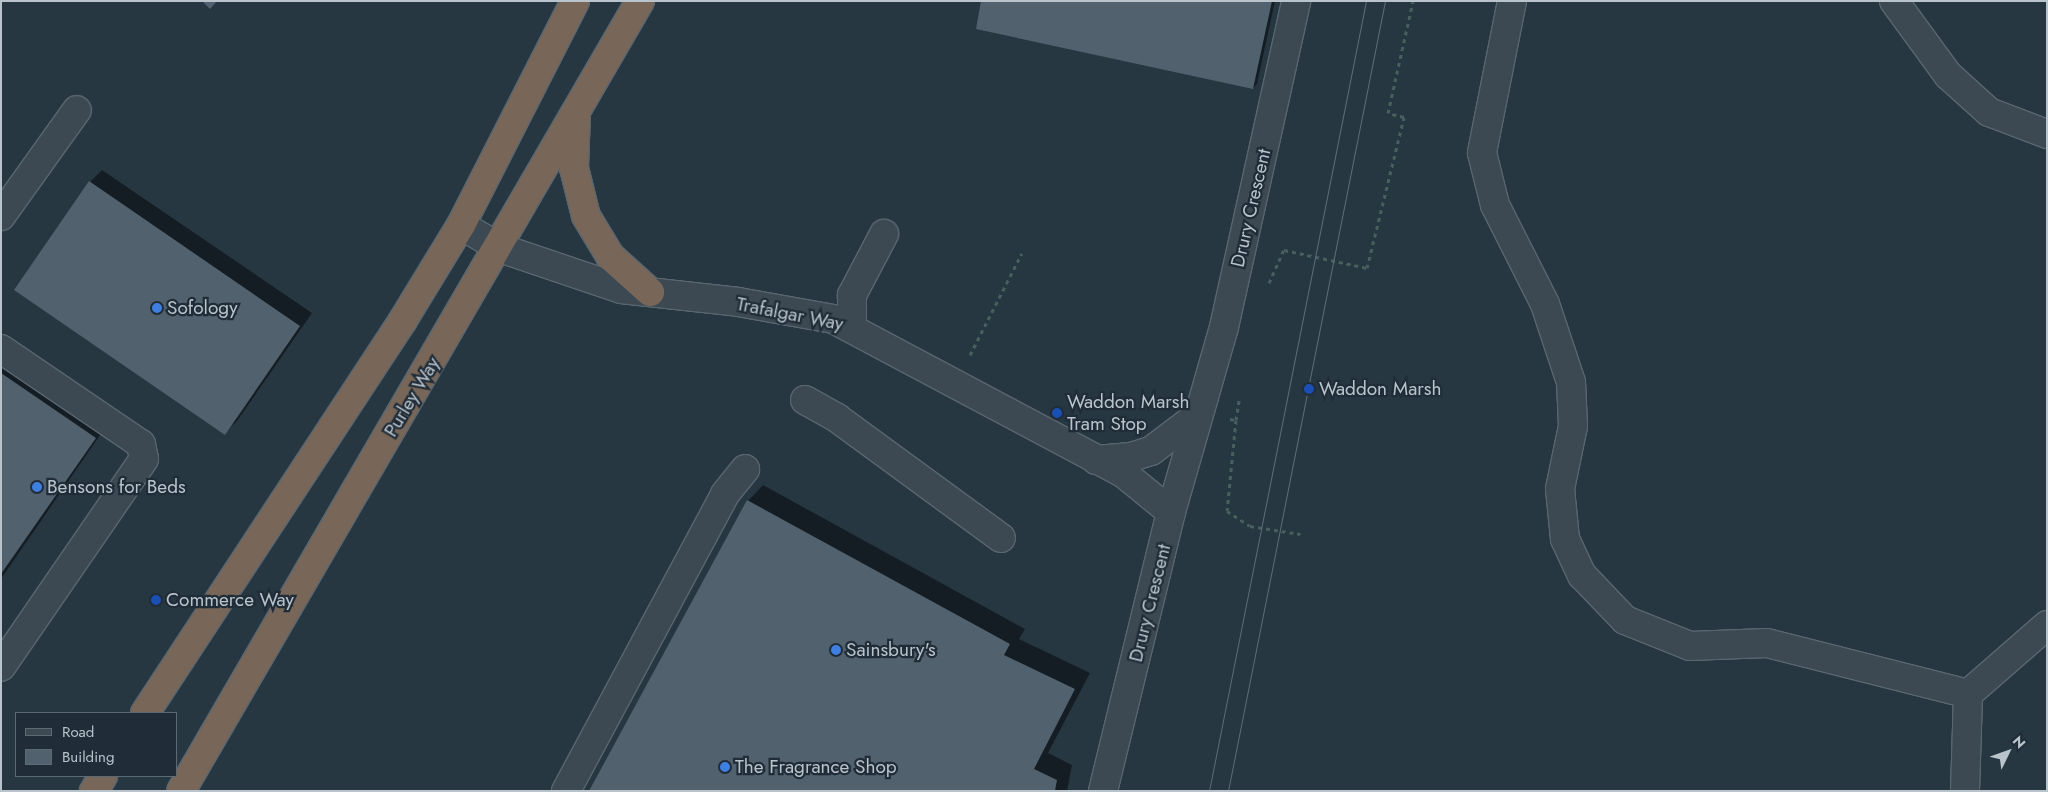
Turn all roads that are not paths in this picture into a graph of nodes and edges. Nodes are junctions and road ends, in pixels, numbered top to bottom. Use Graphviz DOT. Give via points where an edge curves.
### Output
graph roads {
  1 [pos="575,1"];
  2 [pos="640,1"];
  3 [pos="1296,1"];
  4 [pos="1512,1"];
  5 [pos="1894,1"];
  6 [pos="576,109"];
  7 [pos="77,110"];
  8 [pos="2047,134"];
  9 [pos="1,216"];
  10 [pos="461,225"];
  11 [pos="884,234"];
  12 [pos="500,248"];
  13 [pos="650,292"];
  14 [pos="852,326"];
  15 [pos="1,349"];
  16 [pos="805,400"];
  17 [pos="1197,416"];
  18 [pos="1096,460"];
  19 [pos="745,469"];
  20 [pos="1171,512"];
  21 [pos="1001,538"];
  22 [pos="2047,625"];
  23 [pos="1,668"];
  24 [pos="1968,694"];
  25 [pos="146,712"];
  26 [pos="103,777"];
  27 [pos="94,791"];
  28 [pos="181,791"];
  29 [pos="566,791"];
  30 [pos="1103,791"];
  31 [pos="1966,791"];
  1 -- 10 [label="highway"];
  2 -- 6 [label="highway, Purley Way"];
  3 -- 17 [label="street, Drury Crescent" via="1224,327"];
  4 -- 24 [label="street" via="1482,153 1495,205 1545,304 1571,382 1573,426 1560,489 1565,539 1582,575 1625,620 1690,646 1767,643"];
  5 -- 8 [label="street" via="1948,75 1989,112"];
  6 -- 12 [label="highway, Purley Way"];
  6 -- 13 [label="highway" via="574,168 586,216 610,256"];
  7 -- 9 [label="street"];
  10 -- 12 [label="street, Trafalgar Way"];
  10 -- 25 [label="highway" via="403,320"];
  11 -- 14 [label="street" via="852,295"];
  12 -- 13 [label="street, Trafalgar Way" via="621,289"];
  12 -- 28 [label="highway, Purley Way"];
  13 -- 14 [label="street, Trafalgar Way" via="738,302 833,319"];
  14 -- 18 [label="street, Trafalgar Way"];
  15 -- 23 [label="street" via="141,444 144,459"];
  16 -- 21 [label="street" via="836,418"];
  17 -- 18 [label="street" via="1151,451 1131,457"];
  17 -- 20 [label="street, Drury Crescent"];
  18 -- 20 [label="street, Trafalgar Way" via="1140,484"];
  19 -- 29 [label="street" via="713,517"];
  20 -- 30 [label="street, Drury Crescent"];
  22 -- 24 [label="street"];
  24 -- 31 [label="street"];
  26 -- 27 [label="highway"];
}
